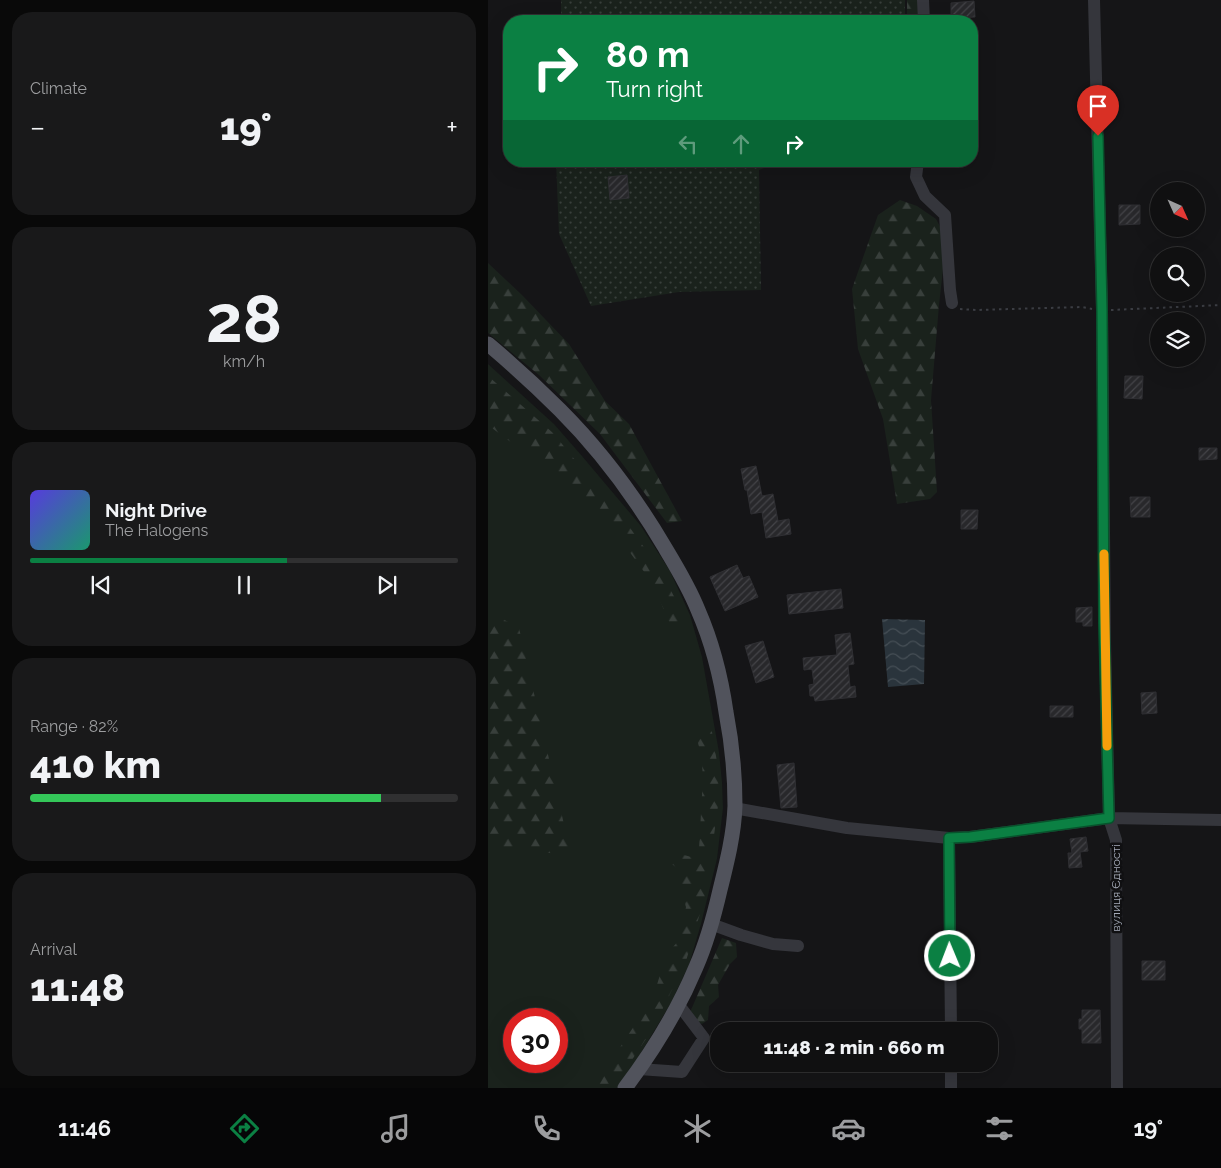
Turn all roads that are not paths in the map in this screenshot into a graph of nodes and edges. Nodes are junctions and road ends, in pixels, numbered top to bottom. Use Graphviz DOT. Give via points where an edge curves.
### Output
graph roads {
  1 [pos="923,0"];
  2 [pos="1094,0"];
  3 [pos="924,15"];
  4 [pos="917,167"];
  5 [pos="952,303"];
  6 [pos="488,344"];
  7 [pos="734,808"];
  8 [pos="1109,818"];
  9 [pos="1222,820"];
  10 [pos="949,838"];
  11 [pos="711,924"];
  12 [pos="798,946"];
  13 [pos="679,1004"];
  14 [pos="951,1022"];
  15 [pos="639,1069"];
  16 [pos="951,1072"];
  17 [pos="625,1088"];
  18 [pos="951,1088"];
  19 [pos="1117,1088"];
  1 -- 3 [label="street"];
  2 -- 8 [label="street, вулиця Єдності"];
  4 -- 5 [label="street" via="916,177 925,196 945,215"];
  6 -- 7 [label="main road" via="527,378 590,443 648,519 698,608 713,650 724,699 732,745"];
  7 -- 10 [label="street" via="847,828"];
  7 -- 11 [label="main road" via="729,856"];
  8 -- 9 [label="street"];
  8 -- 10 [label="street"];
  8 -- 19 [label="street, вулиця Єдності" via="1116,840"];
  10 -- 14 [label="street"];
  11 -- 12 [label="street" via="773,944"];
  11 -- 13 [label="main road" via="697,966"];
  13 -- 15 [label="main road"];
  13 -- 15 [label="street" via="704,1038 682,1072"];
  15 -- 17 [label="main road"];
  16 -- 18 [label="street"];
}
